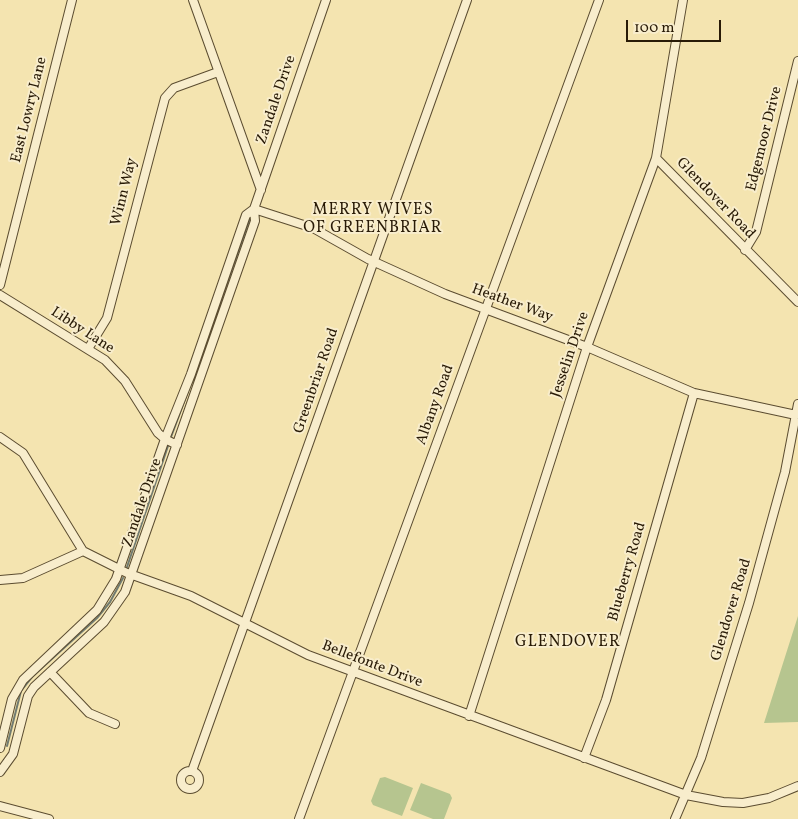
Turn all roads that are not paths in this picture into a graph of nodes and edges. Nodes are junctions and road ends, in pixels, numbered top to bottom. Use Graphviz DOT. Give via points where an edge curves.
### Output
graph roads {
  1 [pos="72,0"];
  2 [pos="193,0"];
  3 [pos="326,0"];
  4 [pos="467,0"];
  5 [pos="599,0"];
  6 [pos="683,0"];
  7 [pos="798,61"];
  8 [pos="218,72"];
  9 [pos="656,158"];
  10 [pos="261,190"];
  11 [pos="254,209"];
  12 [pos="745,250"];
  13 [pos="374,261"];
  14 [pos="0,285"];
  15 [pos="0,295"];
  16 [pos="798,302"];
  17 [pos="486,308"];
  18 [pos="587,346"];
  19 [pos="88,349"];
  20 [pos="694,393"];
  21 [pos="798,404"];
  22 [pos="796,415"];
  23 [pos="0,437"];
  24 [pos="165,440"];
  25 [pos="177,444"];
  26 [pos="83,551"];
  27 [pos="120,569"];
  28 [pos="132,575"];
  29 [pos="0,580"];
  30 [pos="245,624"];
  31 [pos="50,672"];
  32 [pos="353,672"];
  33 [pos="468,716"];
  34 [pos="115,724"];
  35 [pos="0,748"];
  36 [pos="584,758"];
  37 [pos="192,770"];
  38 [pos="0,772"];
  39 [pos="798,786"];
  40 [pos="686,795"];
  41 [pos="0,806"];
  42 [pos="49,819"];
  43 [pos="299,819"];
  44 [pos="675,819"];
  1 -- 14 [label="street, East Lowry Lane"];
  2 -- 8 [label="street"];
  3 -- 10 [label="street, Zandale Drive"];
  4 -- 13 [label="street, Greenbriar Road"];
  5 -- 17 [label="street, Albany Road"];
  6 -- 9 [label="street, Jesselin Drive"];
  7 -- 12 [label="street, Edgemoor Drive" via="756,232"];
  8 -- 10 [label="street"];
  8 -- 19 [label="street, Winn Way" via="174,88 165,98 107,318"];
  9 -- 12 [label="street, Glendover Road"];
  9 -- 18 [label="street, Jesselin Drive"];
  10 -- 11 [label="street, Zandale Drive"];
  11 -- 13 [label="street, Heather Way" via="313,228"];
  11 -- 24 [label="street, Zandale Drive" via="246,215"];
  11 -- 25 [label="street, Zandale Drive" via="255,221"];
  12 -- 16 [label="street, Glendover Road"];
  13 -- 17 [label="street, Heather Way" via="445,294"];
  13 -- 30 [label="street, Greenbriar Road"];
  15 -- 19 [label="street, Libby Lane"];
  17 -- 18 [label="street, Heather Way"];
  17 -- 32 [label="street, Albany Road"];
  18 -- 20 [label="street, Heather Way"];
  18 -- 33 [label="street, Jesselin Drive"];
  19 -- 24 [label="street, Libby Lane" via="119,373"];
  20 -- 22 [label="street, Heather Way"];
  20 -- 36 [label="street, Blueberry Road" via="606,700"];
  21 -- 22 [label="street, Glendover Road"];
  22 -- 40 [label="street, Glendover Road" via="774,514 704,749"];
  23 -- 26 [label="street" via="23,453"];
  24 -- 25 [label="street"];
  24 -- 27 [label="street, Zandale Drive"];
  25 -- 28 [label="street, Zandale Drive"];
  26 -- 27 [label="street, Bellefonte Drive"];
  26 -- 29 [label="street" via="23,578"];
  27 -- 28 [label="street, Bellefonte Drive"];
  27 -- 35 [label="street, Zandale Drive" via="110,592 97,610 23,680 12,698"];
  28 -- 30 [label="street, Bellefonte Drive" via="190,596"];
  28 -- 31 [label="street, Zandale Drive" via="110,616"];
  30 -- 32 [label="street, Bellefonte Drive" via="308,656"];
  30 -- 37 [label="street, Greenbriar Road"];
  31 -- 34 [label="street" via="89,713"];
  31 -- 38 [label="street, Zandale Drive" via="28,696 12,754"];
  32 -- 33 [label="street, Bellefonte Drive"];
  32 -- 43 [label="street, Albany Road"];
  33 -- 36 [label="street, Bellefonte Drive"];
  36 -- 40 [label="street, Bellefonte Drive"];
  39 -- 40 [label="street, Bellefonte Drive" via="769,798 743,803"];
  40 -- 44 [label="street, Glendover Road"];
  41 -- 42 [label="street"];
}
